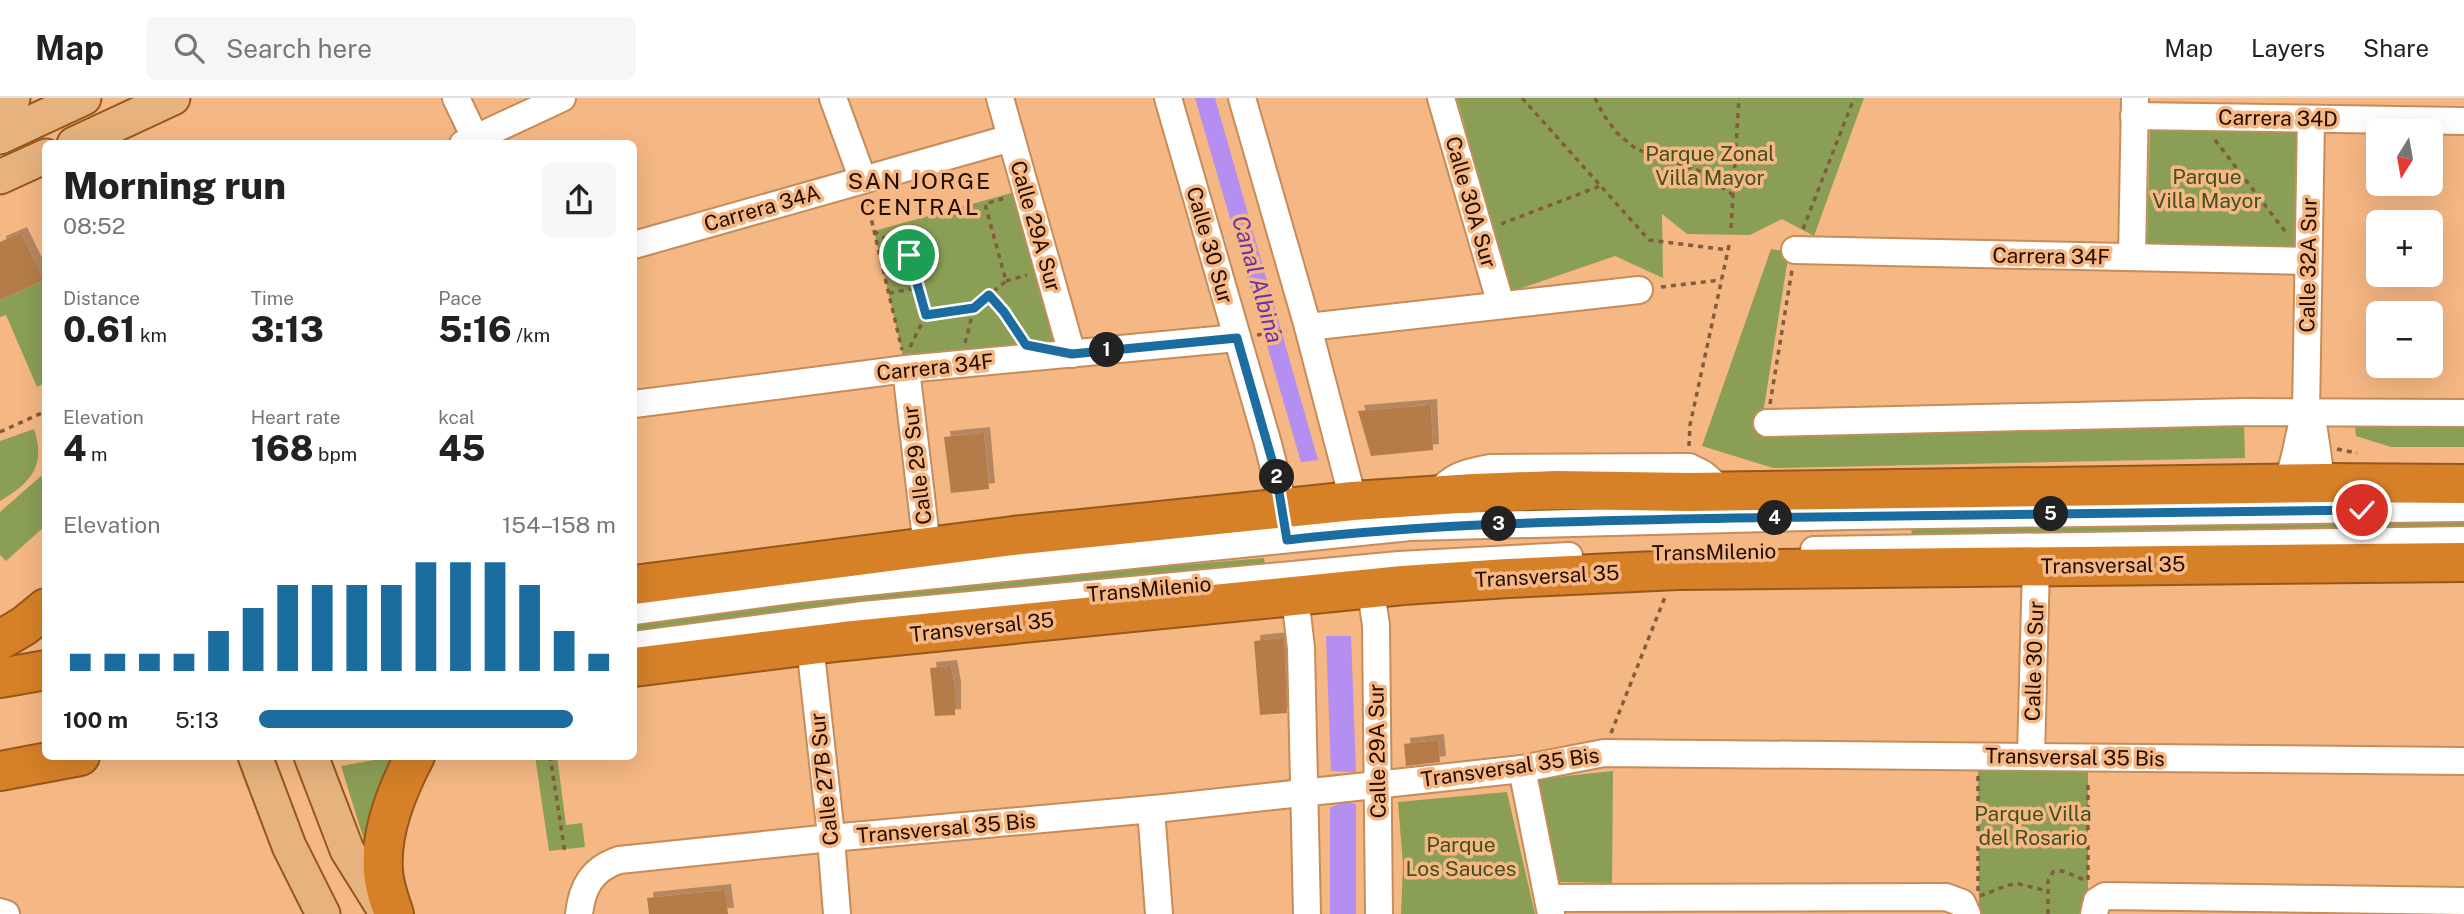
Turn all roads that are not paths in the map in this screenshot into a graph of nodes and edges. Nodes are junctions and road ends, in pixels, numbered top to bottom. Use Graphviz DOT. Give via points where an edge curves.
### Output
graph roads {
  1 [pos="13,98"];
  2 [pos="84,98"];
  3 [pos="91,98"];
  4 [pos="173,98"];
  5 [pos="456,98"];
  6 [pos="562,98"];
  7 [pos="833,98"];
  8 [pos="1000,98"];
  9 [pos="1168,98"];
  10 [pos="1242,98"];
  11 [pos="1441,98"];
  12 [pos="2134,107"];
  13 [pos="2311,119"];
  14 [pos="42,120"];
  15 [pos="2464,121"];
  16 [pos="0,135"];
  17 [pos="1011,138"];
  18 [pos="94,139"];
  19 [pos="471,140"];
  20 [pos="476,140"];
  21 [pos="42,158"];
  22 [pos="0,177"];
  23 [pos="863,180"];
  24 [pos="637,244"];
  25 [pos="1795,250"];
  26 [pos="2132,257"];
  27 [pos="2308,261"];
  28 [pos="1639,290"];
  29 [pos="1501,306"];
  30 [pos="1297,329"];
  31 [pos="1250,336"];
  32 [pos="1072,354"];
  33 [pos="905,364"];
  34 [pos="637,404"];
  35 [pos="2306,412"];
  36 [pos="2464,413"];
  37 [pos="1767,423"];
  38 [pos="2326,483"];
  39 [pos="2283,484"];
  40 [pos="2464,484"];
  41 [pos="2464,508"];
  42 [pos="1357,516"];
  43 [pos="1284,524"];
  44 [pos="2464,540"];
  45 [pos="927,547"];
  46 [pos="2464,562"];
  47 [pos="2036,566"];
  48 [pos="1368,578"];
  49 [pos="637,585"];
  50 [pos="1294,586"];
  51 [pos="42,611"];
  52 [pos="637,611"];
  53 [pos="0,640"];
  54 [pos="637,645"];
  55 [pos="810,645"];
  56 [pos="637,667"];
  57 [pos="42,671"];
  58 [pos="0,678"];
  59 [pos="42,684"];
  60 [pos="0,688"];
  61 [pos="42,755"];
  62 [pos="2031,756"];
  63 [pos="59,760"];
  64 [pos="257,760"];
  65 [pos="313,760"];
  66 [pos="413,760"];
  67 [pos="2464,761"];
  68 [pos="0,764"];
  69 [pos="1522,769"];
  70 [pos="0,771"];
  71 [pos="1368,786"];
  72 [pos="1314,792"];
  73 [pos="1151,810"];
  74 [pos="831,838"];
  75 [pos="2092,897"];
  76 [pos="2464,901"];
  77 [pos="1972,905"];
  78 [pos="1550,906"];
  79 [pos="580,908"];
  80 [pos="0,912"];
  81 [pos="6,914"];
  82 [pos="323,914"];
  83 [pos="387,914"];
  84 [pos="394,914"];
  85 [pos="836,914"];
  86 [pos="1159,914"];
  87 [pos="1307,914"];
  88 [pos="1378,914"];
  1 -- 16 [label="main road"];
  2 -- 14 [label="main road"];
  3 -- 18 [label="main road"];
  4 -- 18 [label="main road"];
  5 -- 19 [label="street"];
  6 -- 20 [label="street"];
  7 -- 23 [label="street"];
  8 -- 17 [label="street, Calle 29A Sur"];
  9 -- 31 [label="street, Calle 30 Sur"];
  10 -- 30 [label="street"];
  11 -- 29 [label="street, Calle 30A Sur"];
  12 -- 13 [label="street, Carrera 34D" via="2198,117"];
  12 -- 26 [label="street"];
  13 -- 15 [label="street, Carrera 34D"];
  13 -- 27 [label="street, Calle 32A Sur"];
  14 -- 16 [label="main road"];
  17 -- 23 [label="street, Carrera 34A"];
  17 -- 32 [label="street, Calle 29A Sur"];
  21 -- 22 [label="main road"];
  23 -- 24 [label="street, Carrera 34A"];
  25 -- 26 [label="street, Carrera 34F"];
  26 -- 27 [label="street, Carrera 34F"];
  27 -- 35 [label="street, Calle 32A Sur"];
  28 -- 29 [label="street"];
  29 -- 30 [label="street"];
  30 -- 42 [label="street"];
  31 -- 32 [label="street, Carrera 34F"];
  31 -- 43 [label="street, Calle 30 Sur"];
  32 -- 33 [label="street, Carrera 34F"];
  33 -- 34 [label="street, Carrera 34F"];
  33 -- 45 [label="street, Calle 29 Sur"];
  35 -- 36 [label="street"];
  35 -- 37 [label="street"];
  35 -- 38 [label="street"];
  35 -- 39 [label="street" via="2292,468"];
  38 -- 39 [label="highway"];
  38 -- 40 [label="highway"];
  39 -- 42 [label="highway" via="1557,490 1434,496"];
  41 -- 42 [label="street, TransMilenio" via="1463,525"];
  42 -- 43 [label="highway"];
  42 -- 48 [label="street"];
  43 -- 45 [label="highway"];
  43 -- 50 [label="street, Calle 30 Sur"];
  43 -- 52 [label="street, TransMilenio"];
  44 -- 48 [label="street, TransMilenio" via="1590,555 1445,561"];
  45 -- 49 [label="highway"];
  46 -- 47 [label="highway, Transversal 35"];
  47 -- 48 [label="highway, Transversal 35"];
  47 -- 62 [label="street, Calle 30 Sur"];
  48 -- 50 [label="highway, Transversal 35"];
  48 -- 71 [label="street, Calle 29A Sur" via="1376,625"];
  50 -- 54 [label="street, TransMilenio" via="863,615"];
  50 -- 55 [label="highway, Transversal 35"];
  50 -- 72 [label="street"];
  51 -- 53 [label="highway"];
  55 -- 56 [label="highway, Transversal 35"];
  55 -- 74 [label="street, Calle 27B Sur"];
  57 -- 58 [label="highway"];
  59 -- 60 [label="street"];
  61 -- 68 [label="street"];
  62 -- 67 [label="street, Transversal 35 Bis"];
  62 -- 69 [label="street, Transversal 35 Bis" via="1604,753"];
  63 -- 70 [label="highway"];
  64 -- 82 [label="main road" via="289,846"];
  65 -- 83 [label="main road" via="347,850"];
  66 -- 84 [label="highway" via="389,821 384,849 384,878"];
  69 -- 71 [label="street, Transversal 35 Bis"];
  69 -- 78 [label="street"];
  71 -- 72 [label="street, Transversal 35 Bis"];
  71 -- 88 [label="street, Calle 29A Sur"];
  72 -- 73 [label="street, Transversal 35 Bis"];
  72 -- 87 [label="street"];
  73 -- 74 [label="street, Transversal 35 Bis"];
  73 -- 86 [label="street"];
  74 -- 79 [label="street, Transversal 35 Bis" via="618,860 590,877"];
  74 -- 85 [label="street, Calle 27B Sur"];
  75 -- 76 [label="street"];
  77 -- 78 [label="street" via="1946,897"];
  80 -- 81 [label="street"];
}
